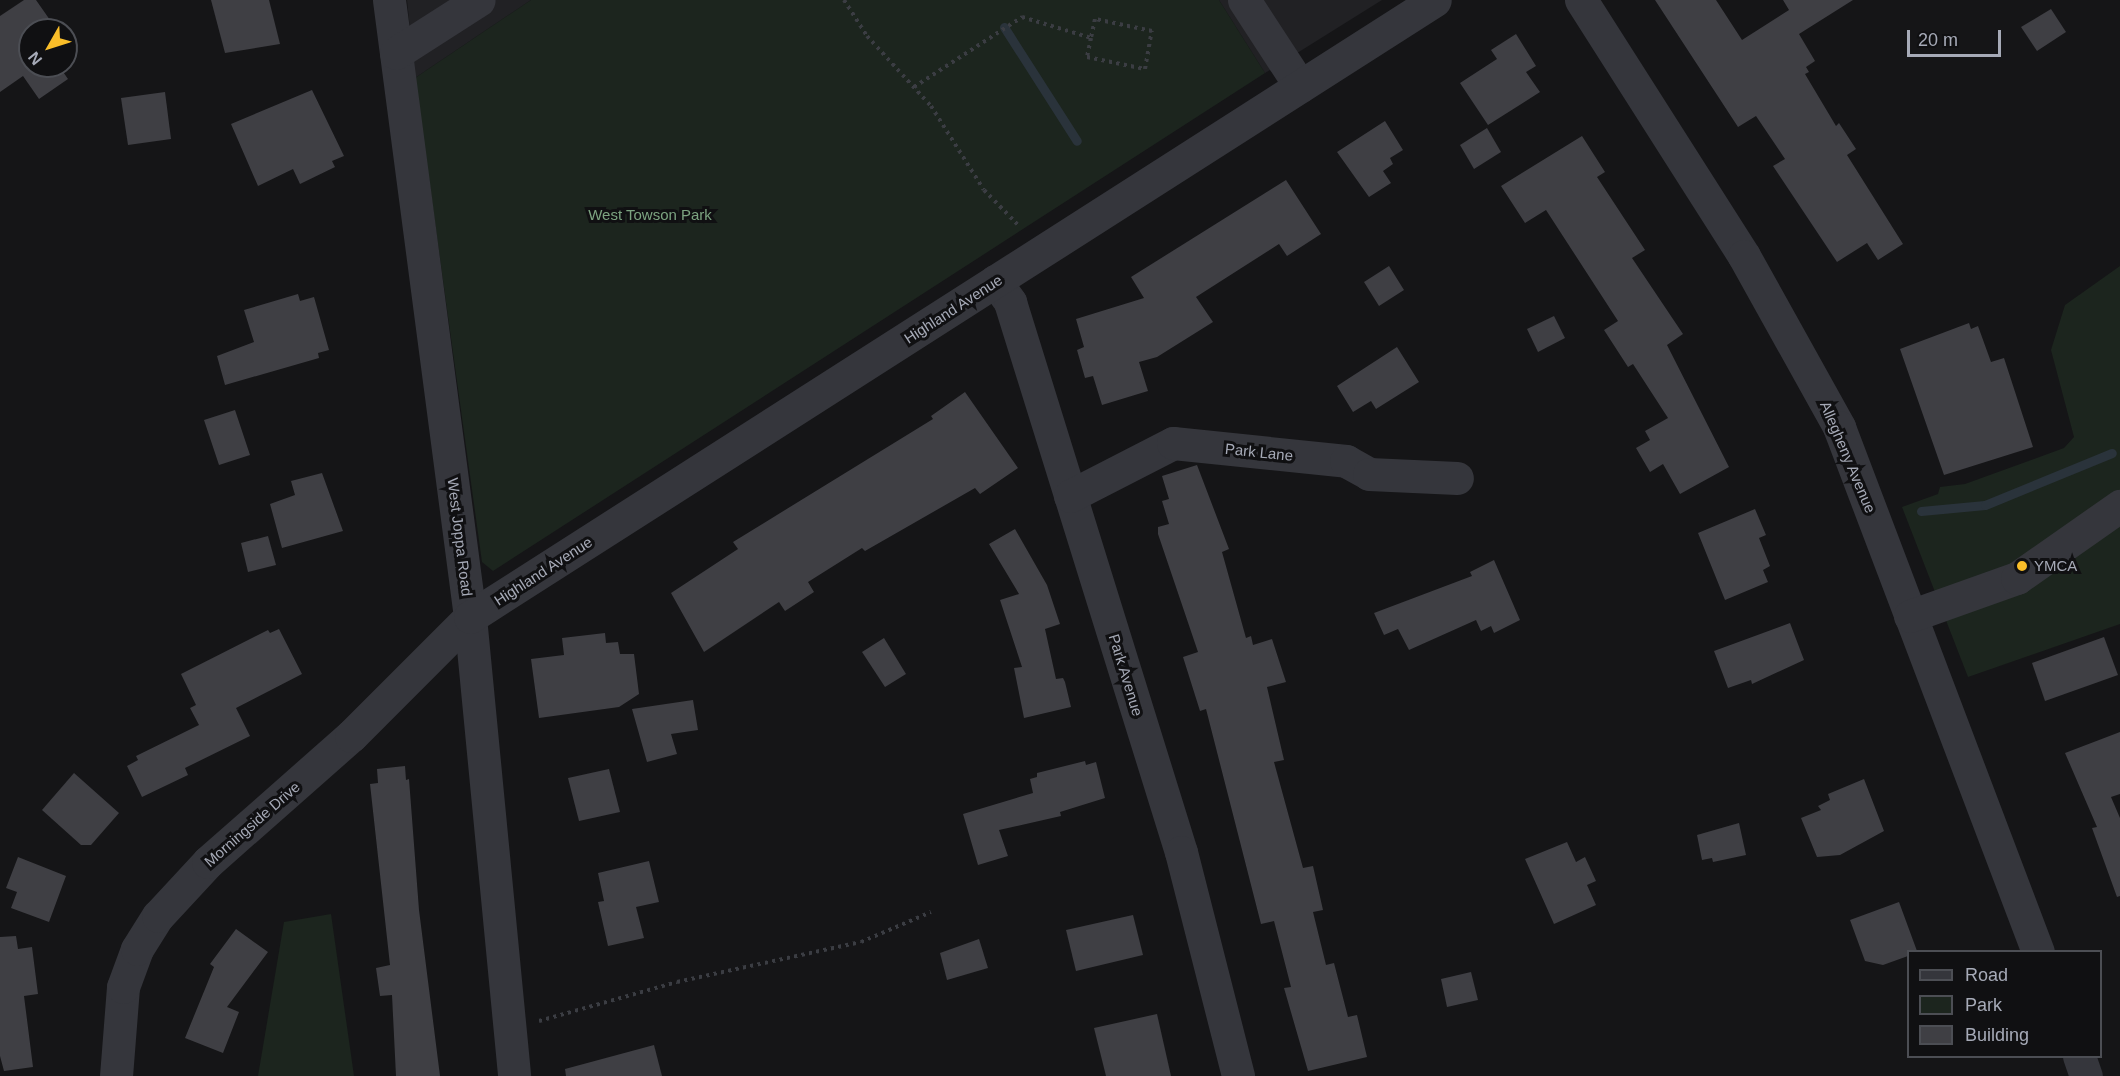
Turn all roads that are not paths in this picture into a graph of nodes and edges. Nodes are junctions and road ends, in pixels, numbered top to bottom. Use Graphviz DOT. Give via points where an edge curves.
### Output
graph roads {
  1 [pos="389,0"];
  2 [pos="479,0"];
  3 [pos="1244,0"];
  4 [pos="1435,0"];
  5 [pos="1581,0"];
  6 [pos="396,53"];
  7 [pos="1300,86"];
  8 [pos="996,281"];
  9 [pos="1457,478"];
  10 [pos="1070,496"];
  11 [pos="2120,506"];
  12 [pos="1910,616"];
  13 [pos="470,617"];
  14 [pos="2038,950"];
  15 [pos="2080,1058"];
  16 [pos="116,1076"];
  17 [pos="514,1076"];
  18 [pos="1238,1076"];
  19 [pos="2086,1076"];
  1 -- 6 [label="street, West Joppa Road"];
  2 -- 6 [label="street"];
  3 -- 7 [label="street"];
  4 -- 7 [label="street, Highland Avenue"];
  5 -- 12 [label="street, Allegheny Avenue" via="1744,256 1839,427"];
  6 -- 13 [label="street, West Joppa Road"];
  7 -- 8 [label="street, Highland Avenue"];
  8 -- 10 [label="street, Park Avenue" via="1010,302"];
  8 -- 13 [label="street, Highland Avenue"];
  9 -- 10 [label="street, Park Lane" via="1369,474 1346,461 1173,443"];
  10 -- 18 [label="street, Park Avenue" via="1181,852"];
  11 -- 12 [label="street" via="2017,578"];
  12 -- 14 [label="street, Allegheny Avenue"];
  13 -- 16 [label="street, Morningside Drive" via="351,736 208,862 158,916 136,950 123,987"];
  13 -- 17 [label="street, West Joppa Road"];
  15 -- 19 [label="street"];
}
